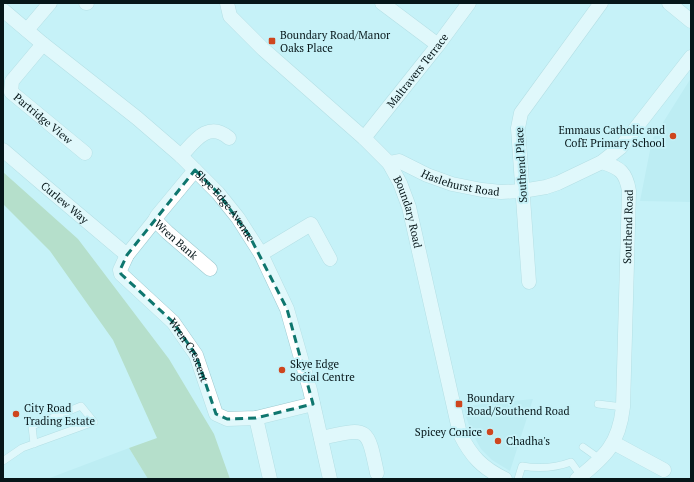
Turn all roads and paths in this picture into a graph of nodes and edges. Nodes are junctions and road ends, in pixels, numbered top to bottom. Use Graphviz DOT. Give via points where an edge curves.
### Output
graph roads {
  1 [pos="50,3"];
  2 [pos="223,3"];
  3 [pos="382,3"];
  4 [pos="469,3"];
  5 [pos="601,3"];
  6 [pos="669,3"];
  7 [pos="3,10"];
  8 [pos="691,21"];
  9 [pos="27,30"];
  10 [pos="43,44"];
  11 [pos="438,45"];
  12 [pos="691,57"];
  13 [pos="229,138"];
  14 [pos="364,138"];
  15 [pos="3,150"];
  16 [pos="85,153"];
  17 [pos="180,156"];
  18 [pos="602,162"];
  19 [pos="389,163"];
  20 [pos="195,170"];
  21 [pos="522,191"];
  22 [pos="155,220"];
  23 [pos="261,254"];
  24 [pos="127,255"];
  25 [pos="330,259"];
  26 [pos="210,269"];
  27 [pos="529,282"];
  28 [pos="313,404"];
  29 [pos="598,404"];
  30 [pos="623,407"];
  31 [pos="256,418"];
  32 [pos="321,438"];
  33 [pos="614,443"];
  34 [pos="34,444"];
  35 [pos="583,447"];
  36 [pos="600,459"];
  37 [pos="3,460"];
  38 [pos="664,470"];
  39 [pos="377,473"];
  40 [pos="579,477"];
  41 [pos="270,479"];
  42 [pos="330,479"];
  43 [pos="505,479"];
  44 [pos="518,479"];
  1 -- 9 [label="street"];
  2 -- 14 [label="street, Boundary Road" via="230,16 263,49"];
  3 -- 11 [label="street"];
  4 -- 11 [label="street, Maltravers Terrace"];
  5 -- 21 [label="street, Southend Place" via="521,113 518,128"];
  6 -- 8 [label="street"];
  7 -- 9 [label="street, Skye Edge Avenue"];
  9 -- 10 [label="street, Skye Edge Avenue"];
  10 -- 16 [label="street, Partridge View" via="12,81 11,92"];
  10 -- 17 [label="street, Skye Edge Avenue" via="137,118"];
  11 -- 14 [label="street, Maltravers Terrace"];
  12 -- 18 [label="street" via="634,131"];
  13 -- 17 [label="street" via="222,132 208,132 201,135"];
  14 -- 19 [label="street, Boundary Road"];
  15 -- 24 [label="street, Curlew Way"];
  17 -- 20 [label="street, Skye Edge Avenue"];
  18 -- 21 [label="street, Haslehurst Road" via="558,183"];
  18 -- 30 [label="street, Southend Road" via="624,174 629,191"];
  19 -- 21 [label="street, Haslehurst Road" via="399,161 452,184 501,192"];
  19 -- 43 [label="street, Boundary Road" via="409,207 460,434 475,459"];
  20 -- 22 [label="street, Wren Bank"];
  20 -- 23 [label="street, Skye Edge Avenue" via="238,218"];
  21 -- 27 [label="street, Southend Place"];
  22 -- 24 [label="street, Wren Crescent"];
  22 -- 26 [label="street, Wren Bank"];
  23 -- 25 [label="street" via="311,224"];
  23 -- 28 [label="street, Skye Edge Avenue" via="287,309"];
  24 -- 31 [label="street, Wren Crescent" via="120,270 122,274 173,322 196,355 216,414 227,419"];
  28 -- 31 [label="street, Wren Crescent"];
  28 -- 32 [label="street, Skye Edge Avenue"];
  29 -- 30 [label="lane"];
  30 -- 33 [label="street, Southend Road"];
  31 -- 41 [label="street"];
  32 -- 39 [label="street" via="353,431 360,432 371,443"];
  32 -- 42 [label="street, Skye Edge Avenue"];
  33 -- 36 [label="street, Southend Road"];
  33 -- 38 [label="street"];
  34 -- 34 [label="lane" via="64,433 94,422 81,406 32,426"];
  34 -- 37 [label="lane"];
  35 -- 36 [label="lane"];
  36 -- 40 [label="street, Southend Road"];
  40 -- 44 [label="lane" via="571,462 560,466 536,468 522,466"];
}
